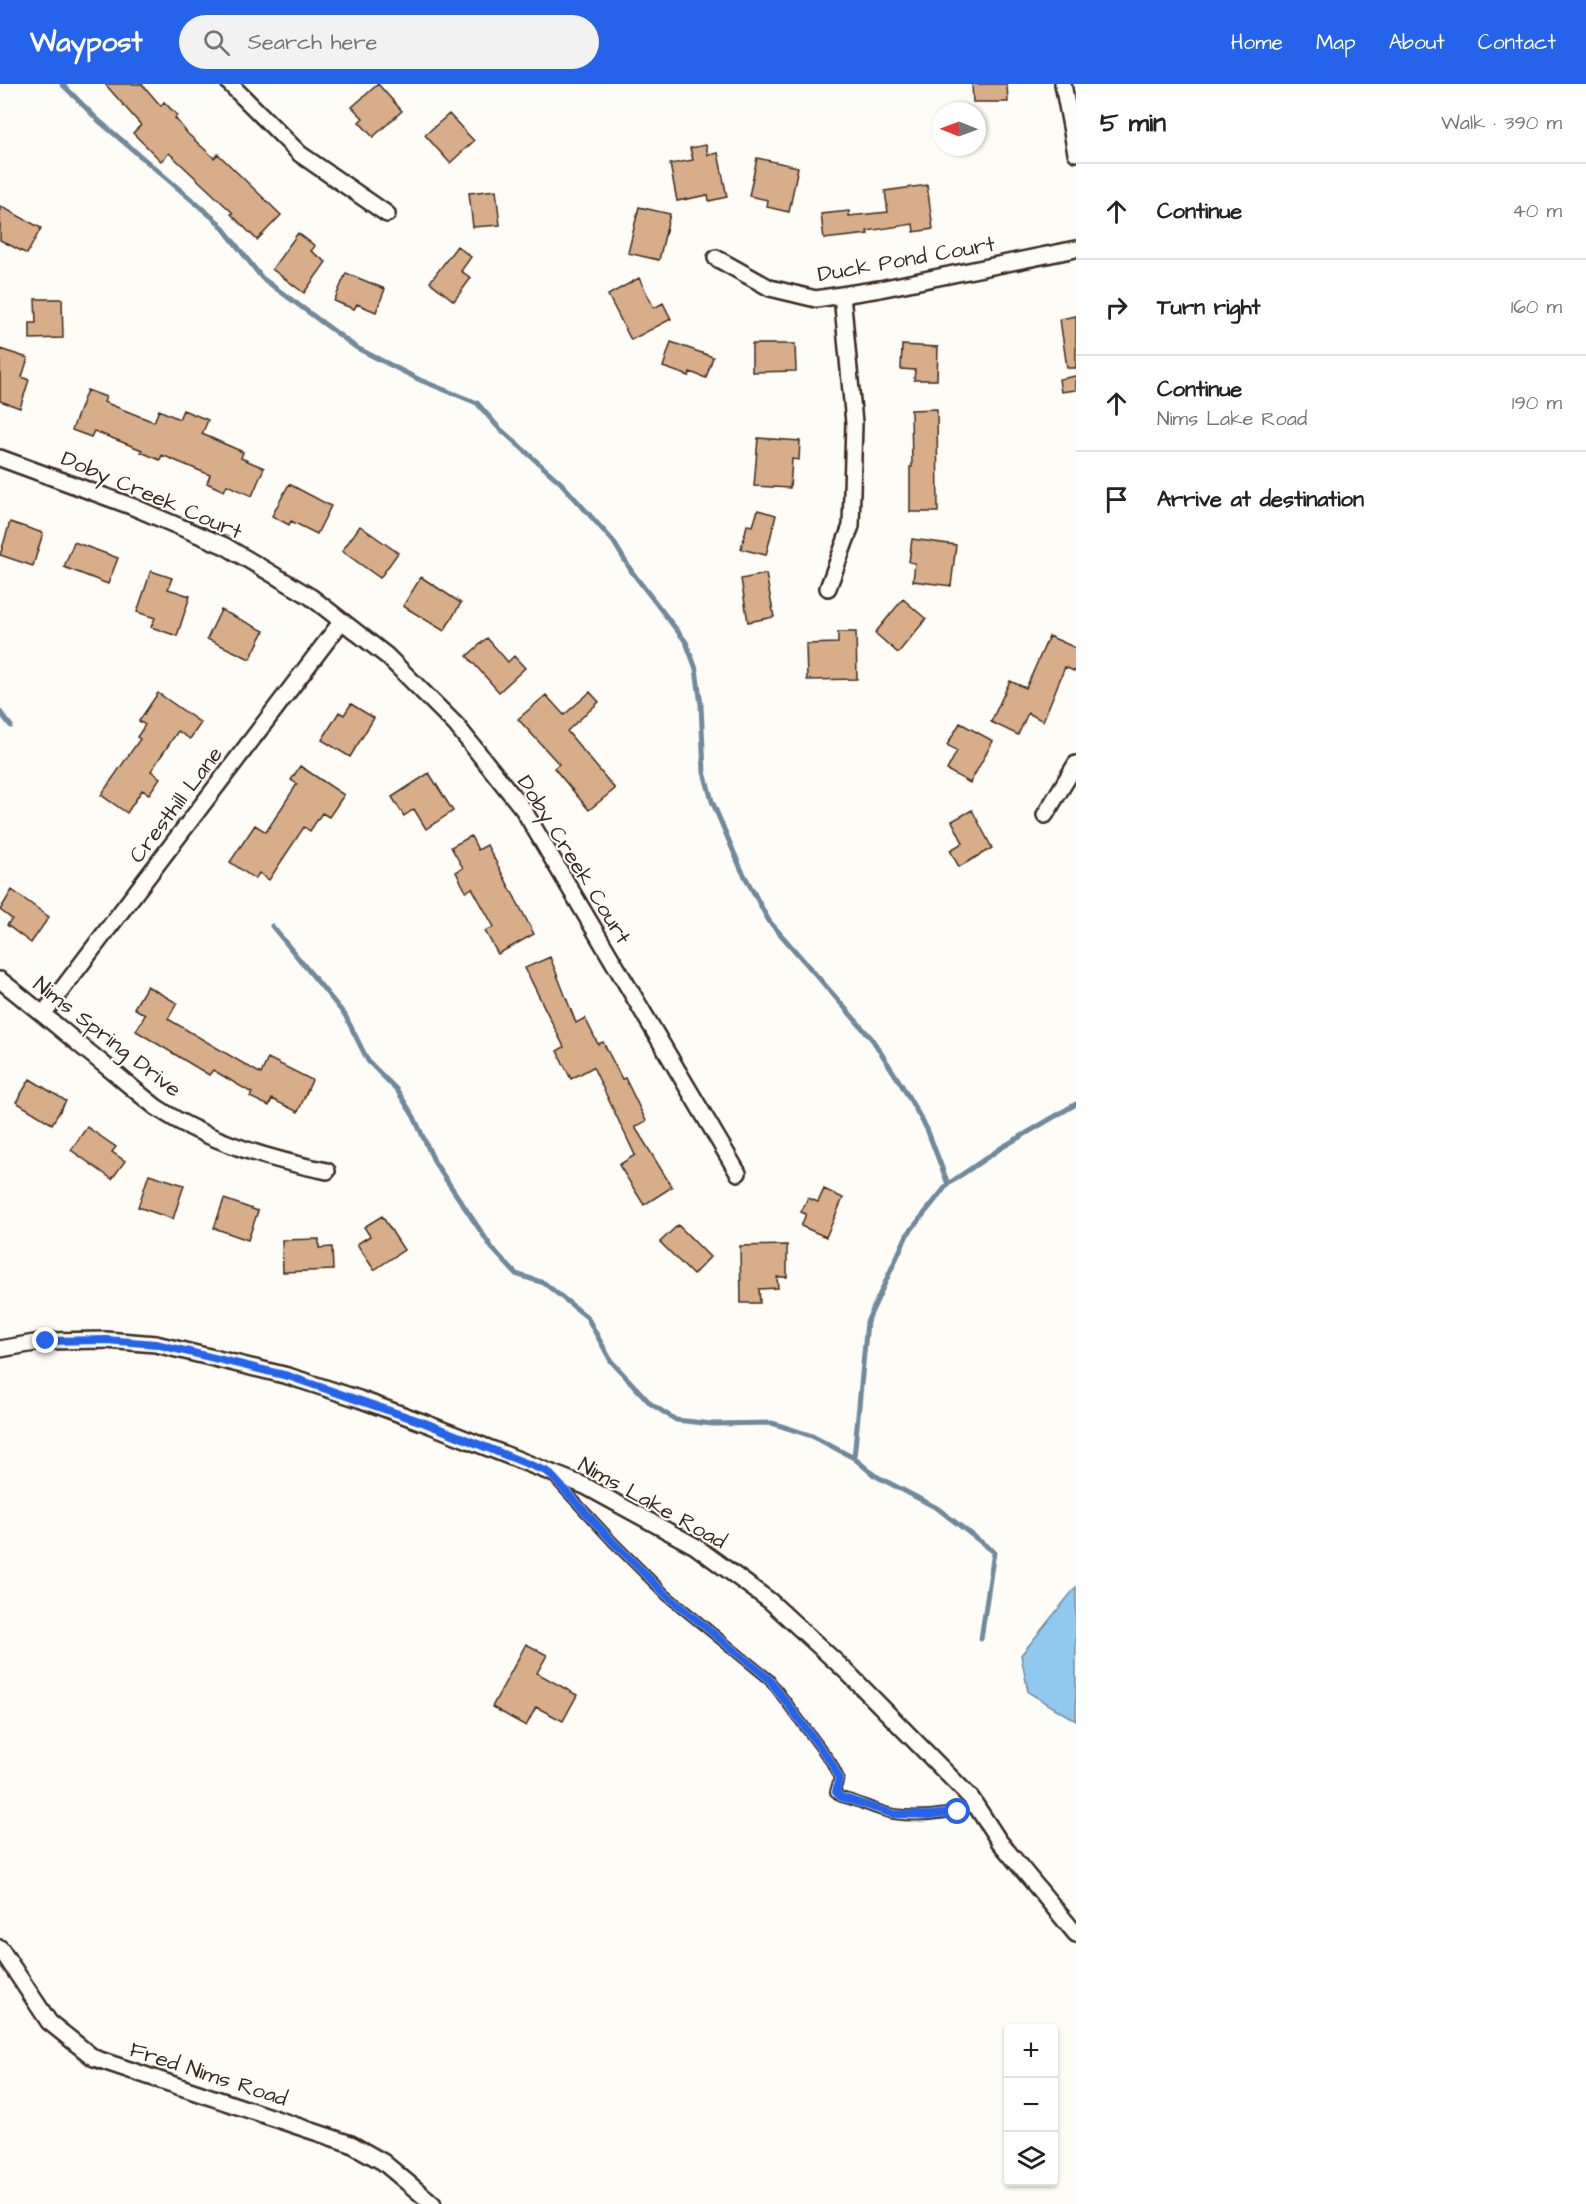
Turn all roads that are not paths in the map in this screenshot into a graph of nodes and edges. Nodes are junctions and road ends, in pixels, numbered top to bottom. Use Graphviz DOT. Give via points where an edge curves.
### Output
graph roads {
  1 [pos="230,84"];
  2 [pos="1063,84"];
  3 [pos="1076,153"];
  4 [pos="387,214"];
  5 [pos="1076,249"];
  6 [pos="716,258"];
  7 [pos="842,295"];
  8 [pos="0,458"];
  9 [pos="828,588"];
  10 [pos="342,621"];
  11 [pos="1076,764"];
  12 [pos="1046,815"];
  13 [pos="0,980"];
  14 [pos="44,1013"];
  15 [pos="327,1171"];
  16 [pos="738,1173"];
  17 [pos="0,1349"];
  18 [pos="548,1472"];
  19 [pos="977,1806"];
  20 [pos="1076,1934"];
  21 [pos="0,1948"];
  22 [pos="434,2204"];
  1 -- 4 [label="street" via="300,154"];
  2 -- 3 [label="street"];
  5 -- 7 [label="street, Duck Pond Court"];
  6 -- 7 [label="street, Duck Pond Court" via="770,288 816,299"];
  7 -- 9 [label="street" via="854,423 851,526"];
  8 -- 10 [label="street, Doby Creek Court" via="131,506 225,546"];
  10 -- 14 [label="street, Cresthill Lane"];
  10 -- 16 [label="street, Doby Creek Court" via="387,656 456,726 523,809"];
  11 -- 12 [label="street"];
  13 -- 14 [label="street, Nims Spring Drive"];
  14 -- 15 [label="street, Nims Spring Drive" via="157,1107 238,1147"];
  17 -- 18 [label="street, Nims Lake Road" via="46,1341 156,1344 288,1376 425,1423"];
  18 -- 19 [label="street, Nims Lake Road" via="585,1486 696,1546 770,1600 903,1727"];
  18 -- 19 [label="lane" via="666,1595 769,1679 831,1762 839,1778 836,1792 841,1797 893,1814 930,1815"];
  19 -- 20 [label="street, Nims Lake Road" via="999,1841"];
  21 -- 22 [label="street, Fred Nims Road" via="49,2022 94,2058 351,2144 383,2162"];
}
